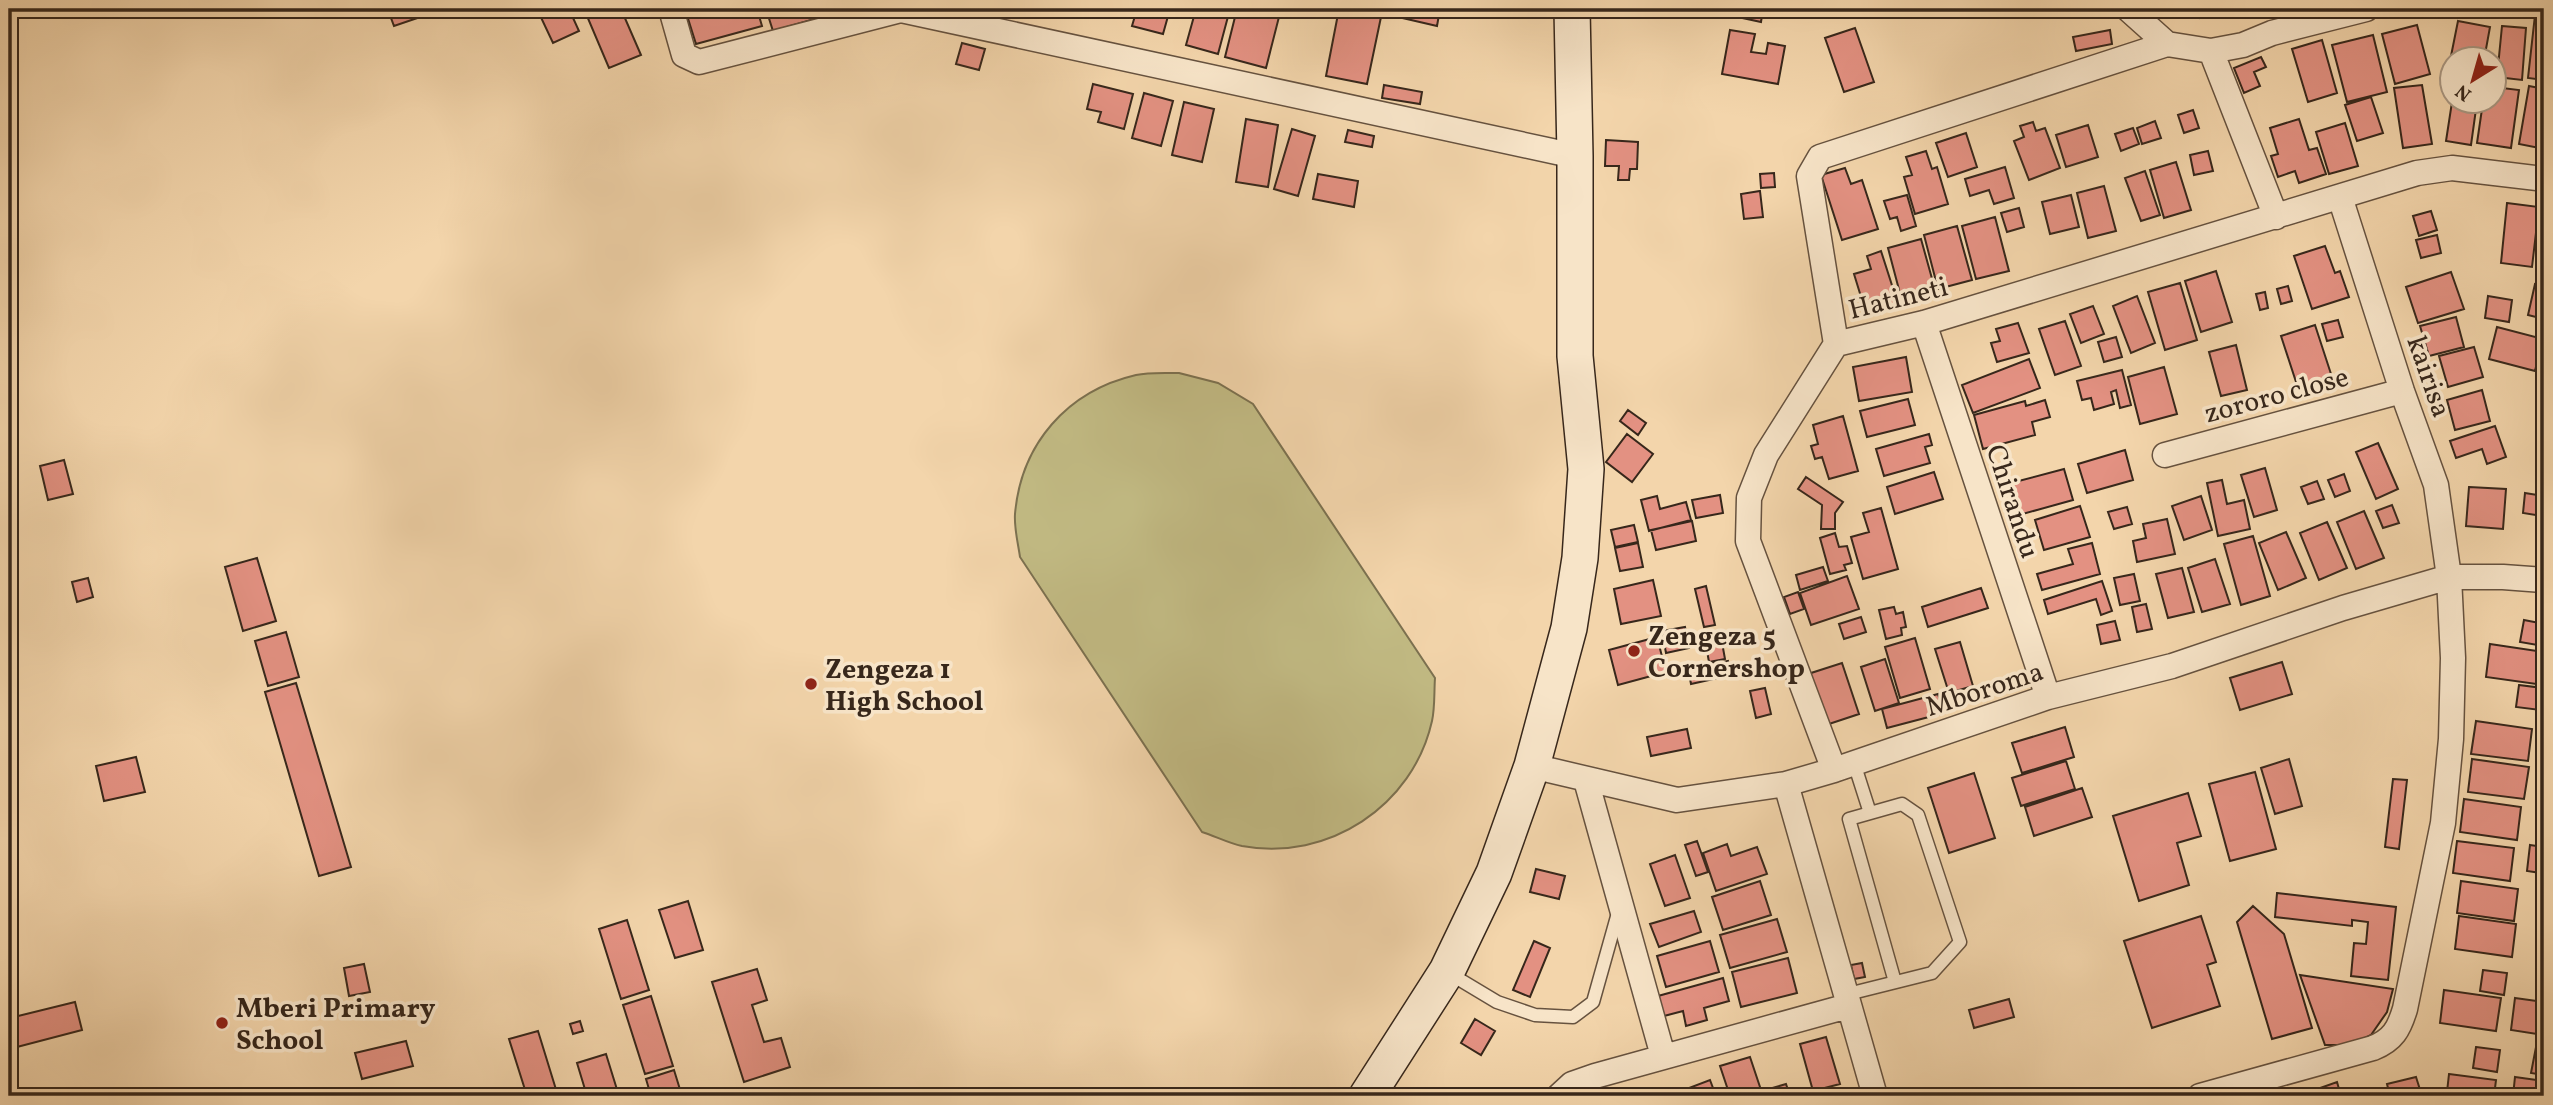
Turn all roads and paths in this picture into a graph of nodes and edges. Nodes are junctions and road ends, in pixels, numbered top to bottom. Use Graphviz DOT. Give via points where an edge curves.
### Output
graph roads {
  1 [pos="671,9"];
  2 [pos="1572,9"];
  3 [pos="2128,9"];
  4 [pos="2367,9"];
  5 [pos="883,12"];
  6 [pos="2167,44"];
  7 [pos="2211,51"];
  8 [pos="1576,156"];
  9 [pos="2544,179"];
  10 [pos="2340,197"];
  11 [pos="2276,217"];
  12 [pos="1924,323"];
  13 [pos="1836,344"];
  14 [pos="2402,391"];
  15 [pos="2165,455"];
  16 [pos="2449,577"];
  17 [pos="2544,580"];
  18 [pos="2048,697"];
  19 [pos="1532,766"];
  20 [pos="1844,767"];
  21 [pos="1586,780"];
  22 [pos="1786,784"];
  23 [pos="1870,813"];
  24 [pos="1620,903"];
  25 [pos="1447,971"];
  26 [pos="1895,982"];
  27 [pos="1846,1001"];
  28 [pos="1663,1056"];
  29 [pos="1367,1096"];
  30 [pos="1559,1096"];
  31 [pos="1875,1096"];
  32 [pos="2200,1096"];
  1 -- 5 [label="street" via="684,55 699,62"];
  2 -- 8 [label="street"];
  3 -- 6 [label="street"];
  4 -- 7 [label="street"];
  5 -- 8 [label="street" via="901,10"];
  6 -- 7 [label="street"];
  6 -- 13 [label="street" via="1820,157 1809,176"];
  7 -- 11 [label="street"];
  8 -- 19 [label="street" via="1575,355 1585,495 1569,628"];
  9 -- 10 [label="street, Hatineti" via="2452,167"];
  10 -- 11 [label="street, Hatineti"];
  10 -- 14 [label="street, kairisa"];
  11 -- 12 [label="street, Hatineti"];
  12 -- 13 [label="street, Hatineti"];
  12 -- 18 [label="street, Chirandu"];
  13 -- 20 [label="street, Hatineti" via="1766,456 1749,498 1748,541"];
  14 -- 15 [label="street, zororo close"];
  14 -- 16 [label="street, kairisa" via="2436,485"];
  16 -- 17 [label="street, Mboroma"];
  16 -- 18 [label="street, Mboroma" via="2172,666"];
  16 -- 32 [label="street, kairisa" via="2452,712 2443,823 2400,1025 2390,1039 2373,1048"];
  18 -- 20 [label="street, Mboroma"];
  19 -- 21 [label="street, Mboroma"];
  19 -- 25 [label="street" via="1494,873"];
  20 -- 22 [label="street, Mboroma"];
  20 -- 23 [label="lane"];
  21 -- 22 [label="street, Mboroma" via="1677,800"];
  21 -- 24 [label="street"];
  22 -- 27 [label="street"];
  23 -- 26 [label="lane" via="1849,819"];
  23 -- 26 [label="lane" via="1902,804 1919,814 1960,942 1932,973"];
  24 -- 25 [label="lane" via="1593,1002 1573,1017 1535,1015 1497,1002"];
  24 -- 28 [label="street"];
  25 -- 29 [label="street"];
  26 -- 27 [label="lane"];
  27 -- 28 [label="street"];
  27 -- 31 [label="street"];
  28 -- 30 [label="street" via="1573,1084"];
}
